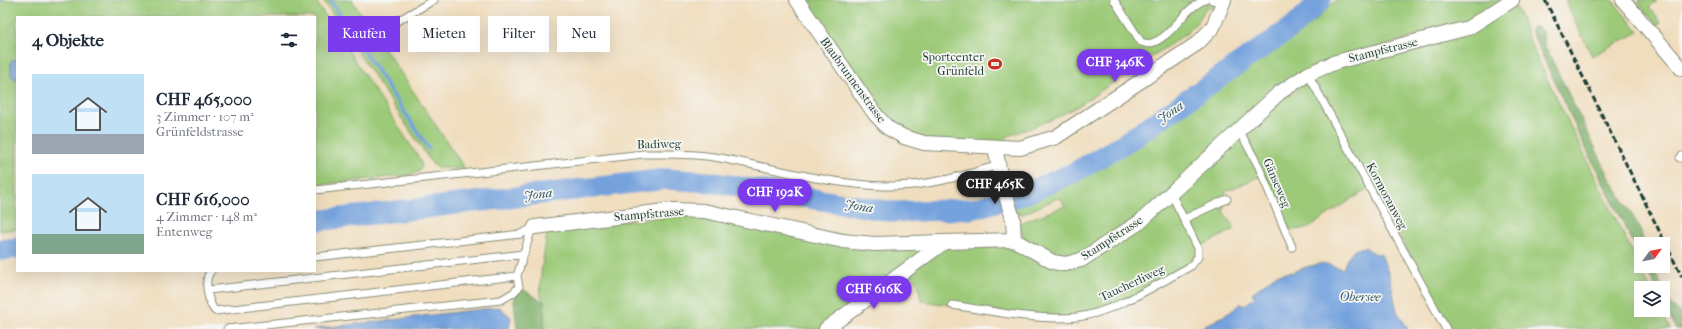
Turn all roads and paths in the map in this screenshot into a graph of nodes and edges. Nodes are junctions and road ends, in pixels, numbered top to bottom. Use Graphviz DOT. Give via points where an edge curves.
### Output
graph roads {
  1 [pos="434,0"];
  2 [pos="797,0"];
  3 [pos="1114,0"];
  4 [pos="1204,0"];
  5 [pos="1512,0"];
  6 [pos="1624,0"];
  7 [pos="1220,1"];
  8 [pos="400,20"];
  9 [pos="1682,69"];
  10 [pos="1308,74"];
  11 [pos="1239,130"];
  12 [pos="995,147"];
  13 [pos="1000,165"];
  14 [pos="316,190"];
  15 [pos="1172,193"];
  16 [pos="1227,199"];
  17 [pos="1184,219"];
  18 [pos="534,227"];
  19 [pos="1014,240"];
  20 [pos="943,243"];
  21 [pos="1292,247"];
  22 [pos="524,254"];
  23 [pos="316,257"];
  24 [pos="210,272"];
  25 [pos="518,276"];
  26 [pos="208,290"];
  27 [pos="952,305"];
  28 [pos="227,329"];
  29 [pos="826,329"];
  30 [pos="1446,329"];
  1 -- 8 [label="lane"];
  2 -- 12 [label="street, Blaubrunnenstrasse" via="874,114 888,128 904,137 924,143"];
  3 -- 4 [label="lane" via="1141,42 1148,44 1163,38 1194,6"];
  5 -- 10 [label="street, Stampfstrasse" via="1468,28 1336,62"];
  6 -- 9 [label="street"];
  7 -- 12 [label="street, Blaubrunnenstrasse" via="1213,27 1203,40 1056,137 1020,148"];
  10 -- 11 [label="street, Stampfstrasse" via="1279,93"];
  10 -- 30 [label="lane, Kormoranweg"];
  11 -- 15 [label="street, Stampfstrasse"];
  11 -- 21 [label="lane, Gänseweg" via="1258,165"];
  12 -- 13 [label="street"];
  13 -- 14 [label="lane, Badiweg" via="944,181 886,186 843,182 713,157 681,153 644,154"];
  13 -- 19 [label="street" via="1013,219"];
  15 -- 17 [label="lane, Taucherliweg"];
  15 -- 19 [label="street, Stampfstrasse" via="1130,230 1081,260 1070,263 1053,262"];
  16 -- 17 [label="lane"];
  17 -- 27 [label="lane, Taucherliweg" via="1198,248 1198,257 1191,266 1115,306 1078,317 1039,317"];
  18 -- 20 [label="street, Stampfstrasse" via="673,210 697,210 843,241 874,244"];
  18 -- 22 [label="lane"];
  18 -- 23 [label="lane" via="521,234"];
  19 -- 20 [label="street, Stampfstrasse"];
  20 -- 29 [label="street"];
  22 -- 25 [label="lane"];
  22 -- 26 [label="lane"];
  24 -- 26 [label="lane" via="207,277"];
  25 -- 26 [label="lane" via="215,311 211,307"];
  25 -- 28 [label="lane" via="518,287 513,294 501,300"];
}
